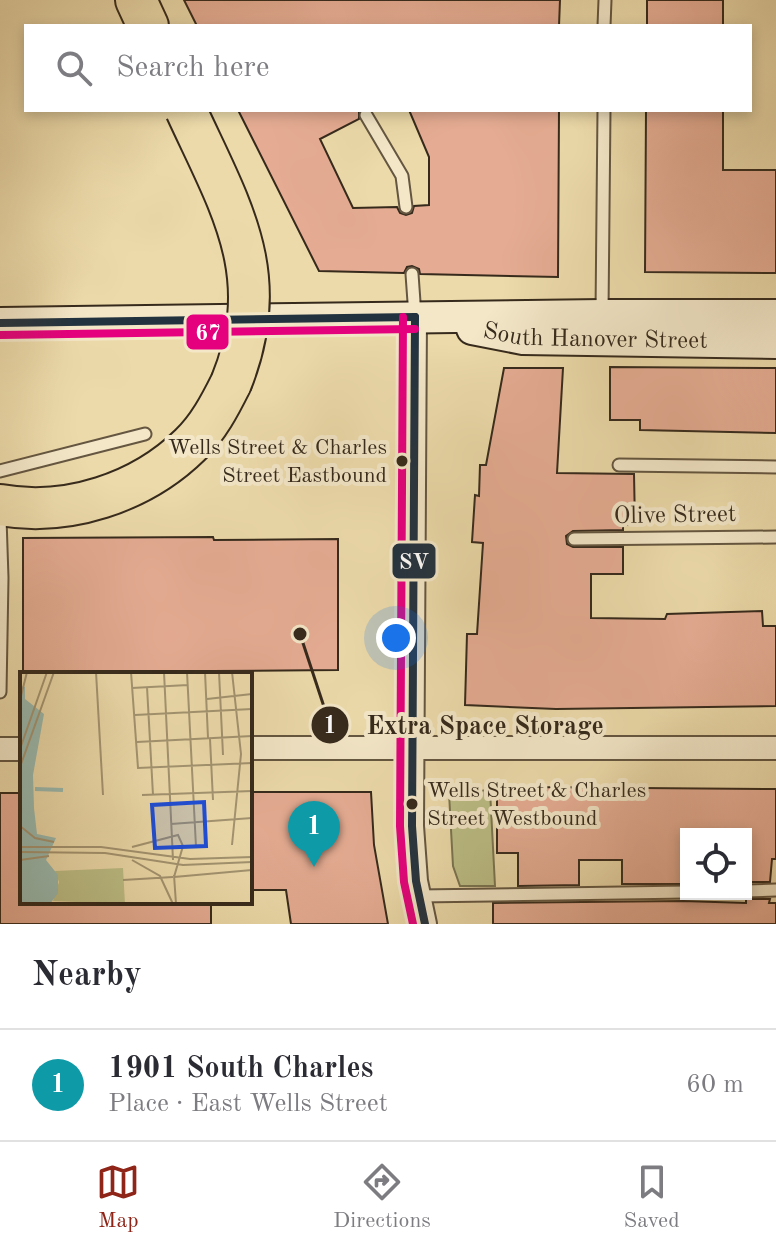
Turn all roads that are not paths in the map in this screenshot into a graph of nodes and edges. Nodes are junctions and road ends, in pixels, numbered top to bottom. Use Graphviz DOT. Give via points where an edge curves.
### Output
graph roads {
  1 [pos="136,0"];
  2 [pos="605,0"];
  3 [pos="147,24"];
  4 [pos="604,24"];
  5 [pos="187,112"];
  6 [pos="604,112"];
  7 [pos="366,115"];
  8 [pos="406,207"];
  9 [pos="412,274"];
  10 [pos="602,315"];
  11 [pos="776,315"];
  12 [pos="415,317"];
  13 [pos="0,323"];
  14 [pos="776,343"];
  15 [pos="145,434"];
  16 [pos="619,465"];
  17 [pos="776,467"];
  18 [pos="0,471"];
  19 [pos="0,505"];
  20 [pos="0,518"];
  21 [pos="776,537"];
  22 [pos="574,539"];
  23 [pos="0,692"];
  24 [pos="252,748"];
  25 [pos="412,748"];
  26 [pos="776,748"];
  27 [pos="776,890"];
  28 [pos="752,891"];
  29 [pos="680,892"];
  30 [pos="419,896"];
  31 [pos="425,924"];
  1 -- 3 [label="highway"];
  2 -- 4 [label="lane"];
  5 -- 19 [label="highway, bridge" via="237,223 249,274 247,326 231,383 208,424 152,476 71,505"];
  6 -- 10 [label="lane"];
  7 -- 8 [label="lane" via="402,176"];
  9 -- 12 [label="lane"];
  10 -- 11 [label="main road, South Hanover Street"];
  10 -- 12 [label="main road, South Hanover Street"];
  12 -- 13 [label="main road, South Hanover Street"];
  12 -- 14 [label="main road, South Hanover Street" via="523,339"];
  12 -- 25 [label="street"];
  15 -- 18 [label="lane"];
  16 -- 17 [label="lane"];
  20 -- 23 [label="lane"];
  21 -- 22 [label="lane, Olive Street"];
  24 -- 25 [label="street"];
  25 -- 26 [label="street"];
  25 -- 30 [label="street"];
  27 -- 28 [label="lane"];
  29 -- 30 [label="lane"];
  30 -- 31 [label="street"];
}
